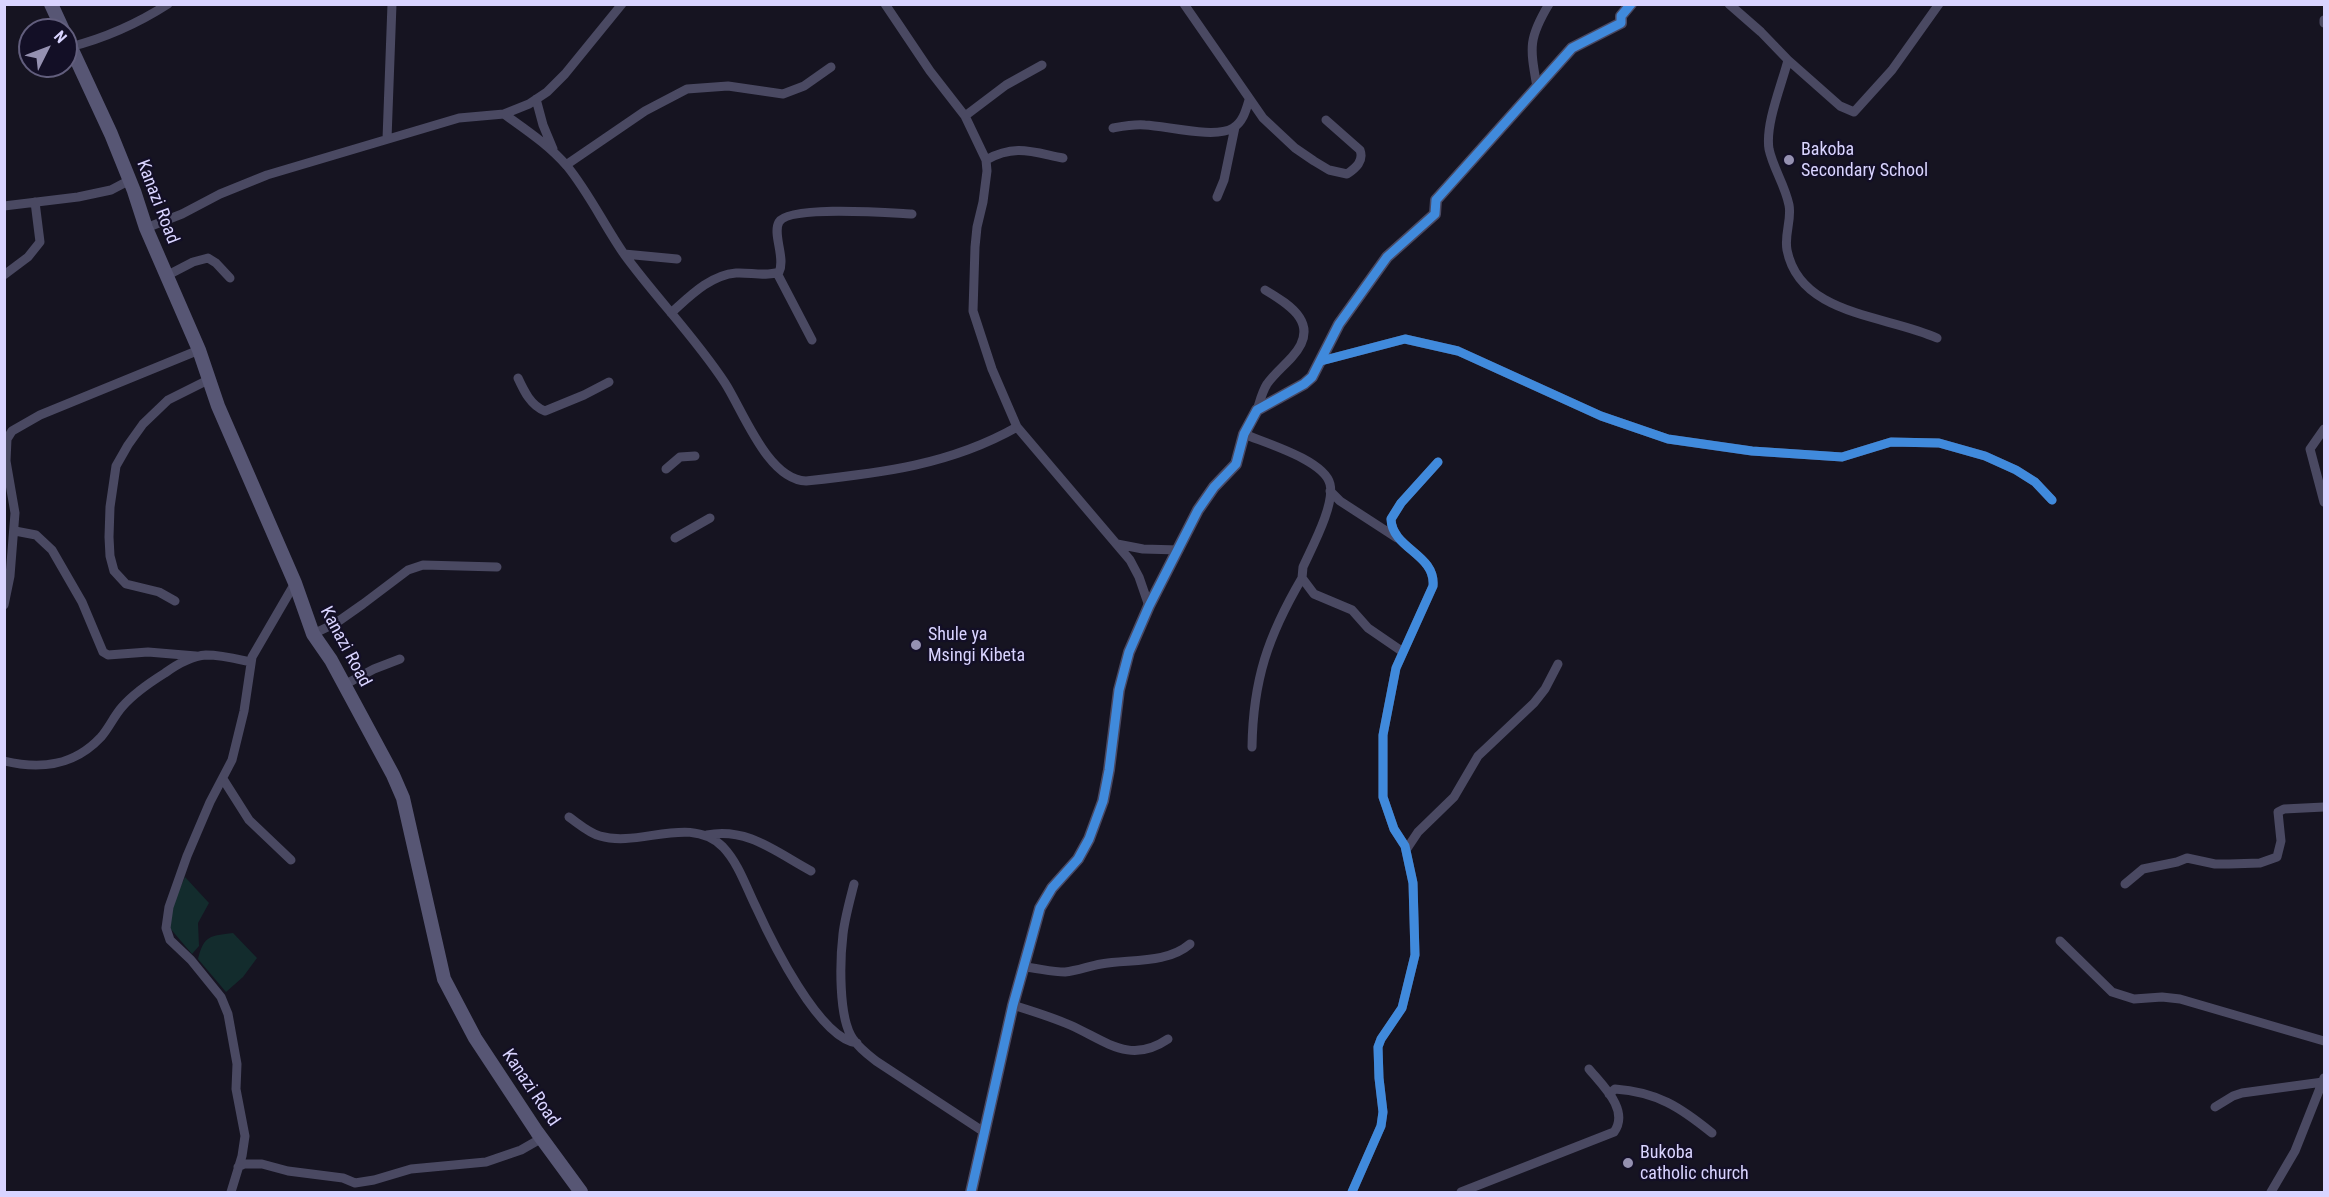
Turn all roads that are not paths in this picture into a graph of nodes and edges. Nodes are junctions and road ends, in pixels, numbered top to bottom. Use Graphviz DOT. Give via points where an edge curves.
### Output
graph roads {
  1 [pos="51,4"];
  2 [pos="168,4"];
  3 [pos="392,4"];
  4 [pos="885,4"];
  5 [pos="1184,4"];
  6 [pos="1549,4"];
  7 [pos="1631,4"];
  8 [pos="1730,4"];
  9 [pos="1939,4"];
  10 [pos="619,5"];
  11 [pos="57,18"];
  12 [pos="78,40"];
  13 [pos="1788,60"];
  14 [pos="78,63"];
  15 [pos="1042,65"];
  16 [pos="831,68"];
  17 [pos="1537,87"];
  18 [pos="536,99"];
  19 [pos="1250,100"];
  20 [pos="504,114"];
  21 [pos="965,116"];
  22 [pos="1326,120"];
  23 [pos="1234,127"];
  24 [pos="1113,128"];
  25 [pos="387,139"];
  26 [pos="554,152"];
  27 [pos="1063,158"];
  28 [pos="986,160"];
  29 [pos="566,165"];
  30 [pos="130,180"];
  31 [pos="1217,197"];
  32 [pos="35,202"];
  33 [pos="7,204"];
  34 [pos="912,214"];
  35 [pos="146,228"];
  36 [pos="624,254"];
  37 [pos="677,259"];
  38 [pos="777,273"];
  39 [pos="4,275"];
  40 [pos="166,276"];
  41 [pos="230,278"];
  42 [pos="1265,290"];
  43 [pos="671,313"];
  44 [pos="1937,338"];
  45 [pos="812,340"];
  46 [pos="199,350"];
  47 [pos="1321,361"];
  48 [pos="518,378"];
  49 [pos="210,379"];
  50 [pos="609,382"];
  51 [pos="1257,410"];
  52 [pos="1017,427"];
  53 [pos="2325,429"];
  54 [pos="1244,434"];
  55 [pos="695,456"];
  56 [pos="1438,462"];
  57 [pos="666,469"];
  58 [pos="1330,491"];
  59 [pos="2052,500"];
  60 [pos="2325,501"];
  61 [pos="710,518"];
  62 [pos="15,531"];
  63 [pos="675,538"];
  64 [pos="1405,543"];
  65 [pos="1117,544"];
  66 [pos="1179,550"];
  67 [pos="496,567"];
  68 [pos="1302,578"];
  69 [pos="295,582"];
  70 [pos="175,601"];
  71 [pos="4,605"];
  72 [pos="1149,606"];
  73 [pos="313,634"];
  74 [pos="1403,652"];
  75 [pos="199,656"];
  76 [pos="400,659"];
  77 [pos="252,662"];
  78 [pos="1558,664"];
  79 [pos="344,685"];
  80 [pos="1252,747"];
  81 [pos="4,761"];
  82 [pos="223,780"];
  83 [pos="2325,807"];
  84 [pos="569,817"];
  85 [pos="707,835"];
  86 [pos="1406,850"];
  87 [pos="291,860"];
  88 [pos="811,871"];
  89 [pos="854,884"];
  90 [pos="2125,884"];
  91 [pos="2060,941"];
  92 [pos="1190,944"];
  93 [pos="1024,967"];
  94 [pos="1013,1005"];
  95 [pos="1168,1039"];
  96 [pos="2325,1041"];
  97 [pos="857,1043"];
  98 [pos="1589,1069"];
  99 [pos="2324,1080"];
  100 [pos="1609,1094"];
  101 [pos="2215,1107"];
  102 [pos="984,1132"];
  103 [pos="1712,1133"];
  104 [pos="542,1138"];
  105 [pos="238,1167"];
  106 [pos="231,1192"];
  107 [pos="581,1192"];
  108 [pos="971,1192"];
  109 [pos="1352,1192"];
  110 [pos="1461,1192"];
  111 [pos="2271,1192"];
  1 -- 11 [label="main road"];
  2 -- 12 [label="street" via="108,35"];
  3 -- 25 [label="street"];
  4 -- 21 [label="street"];
  5 -- 19 [label="street"];
  6 -- 17 [label="street" via="1532,36"];
  7 -- 17 [label="street" via="1621,16 1622,23 1572,48"];
  8 -- 13 [label="street"];
  9 -- 13 [label="street" via="1892,70 1854,112 1840,106"];
  10 -- 18 [label="street" via="565,74"];
  13 -- 44 [label="street" via="1769,146 1789,204 1786,240 1794,270 1829,303"];
  14 -- 30 [label="main road, Kanazi Road"];
  15 -- 21 [label="street" via="1006,85"];
  16 -- 29 [label="street" via="783,94 728,87 687,89 645,111"];
  17 -- 47 [label="street" via="1436,200 1435,214 1387,257 1339,324"];
  18 -- 20 [label="street"];
  18 -- 26 [label="street"];
  19 -- 22 [label="street" via="1295,148 1329,170 1347,174 1359,163 1360,150"];
  19 -- 23 [label="street"];
  20 -- 25 [label="street" via="459,118"];
  20 -- 26 [label="street"];
  21 -- 28 [label="street"];
  23 -- 24 [label="street" via="1220,132 1144,125"];
  23 -- 31 [label="street"];
  25 -- 35 [label="street" via="267,175"];
  26 -- 29 [label="street"];
  27 -- 28 [label="street" via="1013,150"];
  28 -- 52 [label="street" via="975,247 974,311 992,369"];
  29 -- 36 [label="street"];
  30 -- 32 [label="street" via="111,190"];
  30 -- 35 [label="main road, Kanazi Road"];
  32 -- 33 [label="street"];
  32 -- 39 [label="street" via="40,242"];
  34 -- 38 [label="street" via="819,211 785,217 778,226 781,270"];
  35 -- 40 [label="main road, Kanazi Road"];
  36 -- 37 [label="street"];
  36 -- 43 [label="street"];
  38 -- 43 [label="street" via="719,277"];
  38 -- 45 [label="street"];
  40 -- 41 [label="street" via="208,258"];
  40 -- 46 [label="main road, Kanazi Road"];
  42 -- 51 [label="street" via="1296,312 1305,336 1294,355 1267,384"];
  43 -- 52 [label="street" via="725,383 761,446 782,471 798,481 907,468 989,442"];
  46 -- 49 [label="main road, Kanazi Road"];
  46 -- 62 [label="street" via="40,415 12,431 7,439 6,461"];
  47 -- 51 [label="street" via="1304,384"];
  47 -- 59 [label="street" via="1405,339 1458,351 1601,416 1668,439 1752,451 1842,457 1891,442 1939,442 2016,470"];
  48 -- 50 [label="street" via="531,400 545,411"];
  49 -- 69 [label="main road, Kanazi Road" via="226,425"];
  49 -- 70 [label="street" via="168,400 143,424 116,466 109,537 114,572 126,584 159,592"];
  51 -- 54 [label="street"];
  52 -- 65 [label="street"];
  53 -- 60 [label="street" via="2310,448"];
  54 -- 58 [label="street" via="1316,465 1327,477"];
  54 -- 66 [label="street" via="1236,464 1205,498"];
  55 -- 57 [label="street" via="680,457"];
  56 -- 64 [label="street" via="1394,512 1391,525"];
  58 -- 64 [label="street"];
  58 -- 68 [label="street"];
  61 -- 63 [label="street"];
  62 -- 71 [label="street"];
  62 -- 75 [label="street" via="36,535 52,550 82,602 103,652"];
  64 -- 74 [label="street" via="1429,566 1434,580"];
  65 -- 66 [label="street"];
  65 -- 72 [label="street" via="1139,577"];
  66 -- 72 [label="street"];
  67 -- 73 [label="street" via="423,565 408,570 336,623"];
  68 -- 74 [label="street" via="1314,594 1352,610 1368,628"];
  68 -- 80 [label="street" via="1282,614 1260,671"];
  69 -- 73 [label="main road, Kanazi Road"];
  69 -- 77 [label="street"];
  72 -- 93 [label="street" via="1123,671 1098,817 1078,859 1044,900"];
  73 -- 79 [label="main road, Kanazi Road"];
  74 -- 86 [label="street" via="1386,710 1382,781 1386,810"];
  75 -- 77 [label="street"];
  75 -- 81 [label="street" via="170,669 139,691 120,709 100,739 60,764 36,766"];
  76 -- 79 [label="street"];
  77 -- 82 [label="street" via="237,742"];
  78 -- 86 [label="street" via="1534,703 1478,756 1454,797 1418,832"];
  79 -- 104 [label="main road, Kanazi Road" via="403,798 444,979 475,1038"];
  82 -- 87 [label="street" via="249,820"];
  82 -- 105 [label="street" via="187,856 166,928 170,940 221,997 228,1014 244,1136"];
  83 -- 90 [label="street" via="2278,812 2281,841 2277,857 2260,863 2229,864 2187,858 2143,869"];
  84 -- 85 [label="street" via="599,836 616,839 699,832"];
  85 -- 88 [label="street" via="723,832 756,840"];
  85 -- 97 [label="street" via="732,858 804,995 837,1034 847,1042"];
  86 -- 109 [label="street" via="1413,883 1415,955 1402,1008 1378,1047 1381,1126"];
  89 -- 97 [label="street" via="843,934 842,1004 846,1024"];
  91 -- 96 [label="street" via="2112,992 2123,997 2176,998"];
  92 -- 93 [label="street" via="1167,956 1074,971"];
  93 -- 94 [label="street"];
  94 -- 95 [label="street" via="1069,1025 1121,1050 1154,1049"];
  94 -- 102 [label="street"];
  97 -- 102 [label="street" via="876,1061"];
  98 -- 100 [label="street"];
  99 -- 101 [label="street" via="2233,1096"];
  99 -- 111 [label="street" via="2295,1151"];
  100 -- 103 [label="street" via="1615,1089 1650,1094 1682,1109"];
  100 -- 110 [label="street" via="1619,1117 1614,1132"];
  102 -- 108 [label="street"];
  104 -- 105 [label="street" via="486,1162 411,1169 356,1183 262,1164"];
  104 -- 107 [label="main road, Kanazi Road"];
  105 -- 106 [label="street"];
}
